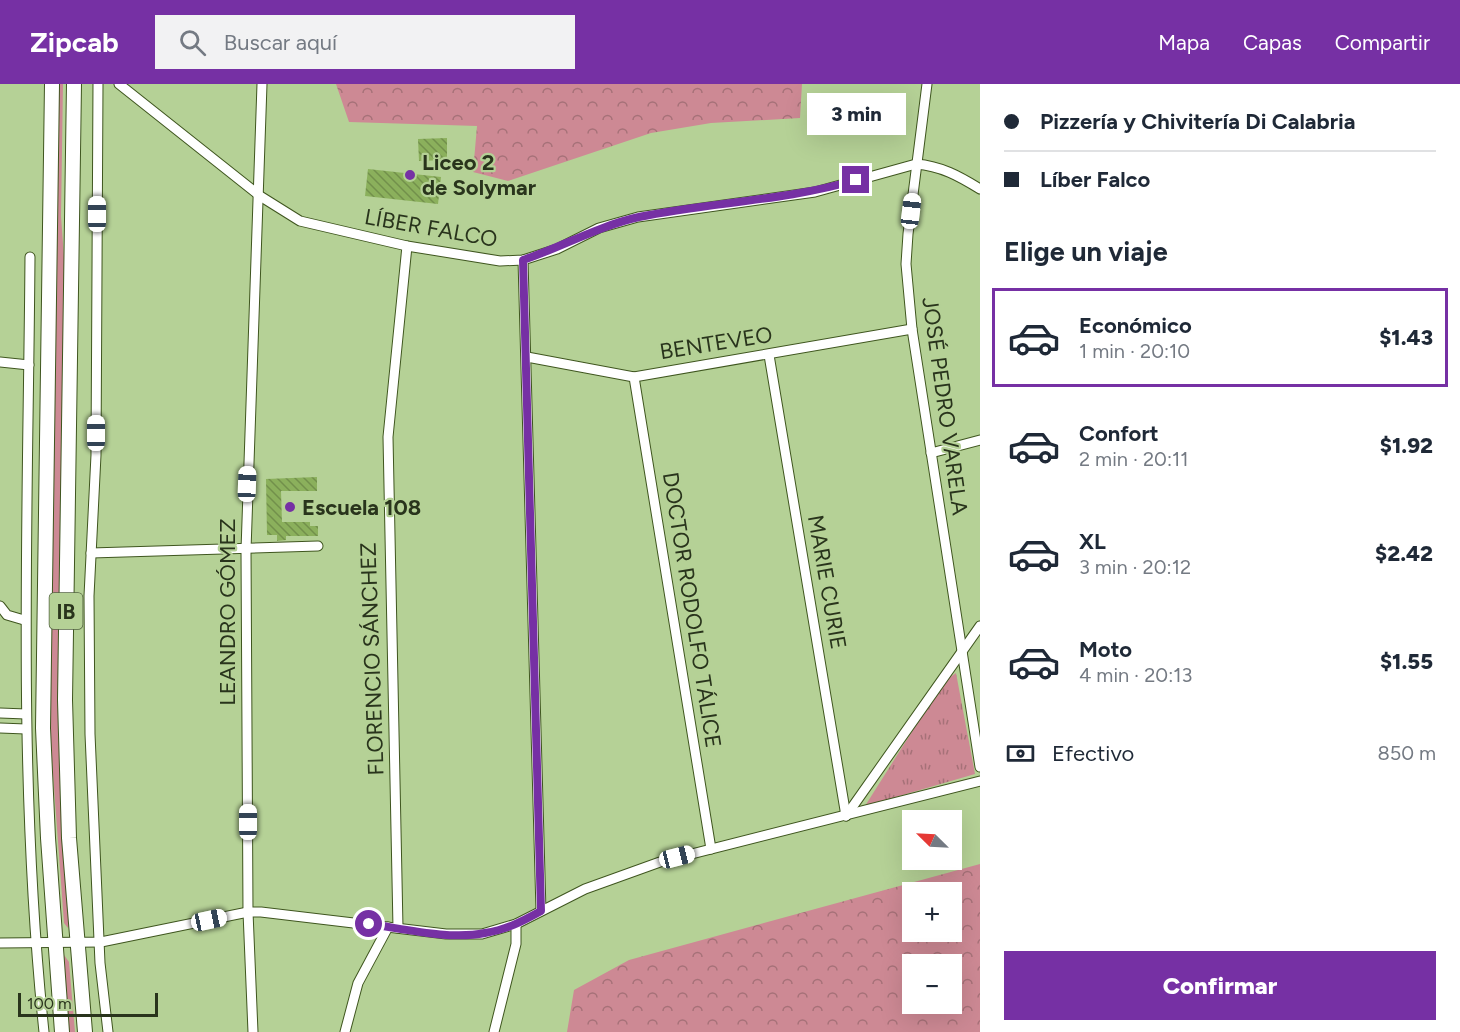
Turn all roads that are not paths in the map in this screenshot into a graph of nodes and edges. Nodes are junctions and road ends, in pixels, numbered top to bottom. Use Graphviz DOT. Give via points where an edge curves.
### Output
graph roads {
  1 [pos="52,84"];
  2 [pos="74,84"];
  3 [pos="98,84"];
  4 [pos="119,84"];
  5 [pos="262,84"];
  6 [pos="927,84"];
  7 [pos="916,164"];
  8 [pos="980,189"];
  9 [pos="260,196"];
  10 [pos="407,246"];
  11 [pos="30,257"];
  12 [pos="523,260"];
  13 [pos="912,328"];
  14 [pos="769,355"];
  15 [pos="527,357"];
  16 [pos="0,362"];
  17 [pos="29,365"];
  18 [pos="634,376"];
  19 [pos="980,440"];
  20 [pos="931,453"];
  21 [pos="318,546"];
  22 [pos="246,550"];
  23 [pos="91,554"];
  24 [pos="0,606"];
  25 [pos="3,616"];
  26 [pos="24,620"];
  27 [pos="980,626"];
  28 [pos="961,650"];
  29 [pos="0,713"];
  30 [pos="26,714"];
  31 [pos="0,728"];
  32 [pos="26,729"];
  33 [pos="980,767"];
  34 [pos="980,781"];
  35 [pos="846,816"];
  36 [pos="711,849"];
  37 [pos="541,911"];
  38 [pos="248,912"];
  39 [pos="516,924"];
  40 [pos="388,927"];
  41 [pos="398,928"];
  42 [pos="102,942"];
  43 [pos="35,943"];
  44 [pos="55,943"];
  45 [pos="77,943"];
  46 [pos="0,944"];
  47 [pos="44,1032"];
  48 [pos="62,1032"];
  49 [pos="85,1032"];
  50 [pos="108,1032"];
  51 [pos="253,1032"];
  52 [pos="345,1032"];
  53 [pos="494,1032"];
  1 -- 44 [label="highway, IB" via="43,653"];
  2 -- 45 [label="highway, IB" via="65,700"];
  3 -- 23 [label="street" via="96,455"];
  4 -- 9 [label="street, LÍBER FALCO"];
  5 -- 9 [label="street, LEANDRO GÓMEZ"];
  6 -- 7 [label="street, JOSÉ PEDRO VARELA"];
  7 -- 8 [label="street, LÍBER FALCO" via="956,174"];
  7 -- 12 [label="street, LÍBER FALCO" via="815,192 638,217 599,228 557,249"];
  7 -- 13 [label="street, JOSÉ PEDRO VARELA" via="906,264"];
  9 -- 10 [label="street, LÍBER FALCO" via="300,221"];
  9 -- 22 [label="street, LEANDRO GÓMEZ"];
  10 -- 12 [label="street, LÍBER FALCO" via="500,261"];
  10 -- 41 [label="street, FLORENCIO SÁNCHEZ" via="388,437"];
  11 -- 17 [label="street"];
  12 -- 15 [label="street"];
  13 -- 14 [label="street, BENTEVEO"];
  13 -- 20 [label="street, JOSÉ PEDRO VARELA"];
  14 -- 18 [label="street, BENTEVEO"];
  14 -- 35 [label="street, MARIE CURIE"];
  15 -- 18 [label="street, BENTEVEO"];
  15 -- 37 [label="street"];
  16 -- 17 [label="street"];
  17 -- 26 [label="street"];
  18 -- 36 [label="street, DOCTOR RODOLFO TÁLICE"];
  19 -- 20 [label="street"];
  20 -- 28 [label="street, JOSÉ PEDRO VARELA"];
  21 -- 22 [label="street"];
  22 -- 23 [label="street"];
  22 -- 38 [label="street, LEANDRO GÓMEZ"];
  23 -- 42 [label="street" via="90,734"];
  24 -- 25 [label="street"];
  25 -- 26 [label="street"];
  26 -- 30 [label="street"];
  27 -- 28 [label="street"];
  28 -- 33 [label="street, JOSÉ PEDRO VARELA"];
  28 -- 35 [label="street"];
  29 -- 30 [label="street"];
  30 -- 32 [label="street"];
  31 -- 32 [label="street"];
  32 -- 43 [label="street"];
  34 -- 35 [label="street"];
  35 -- 36 [label="street"];
  36 -- 37 [label="street" via="621,875"];
  37 -- 39 [label="street"];
  38 -- 40 [label="street" via="279,912"];
  38 -- 42 [label="street"];
  38 -- 51 [label="street, LEANDRO GÓMEZ"];
  39 -- 41 [label="street" via="482,934"];
  39 -- 53 [label="street" via="516,944"];
  40 -- 41 [label="street"];
  40 -- 52 [label="street" via="358,982"];
  42 -- 45 [label="street"];
  42 -- 50 [label="street" via="100,963"];
  43 -- 44 [label="street"];
  43 -- 46 [label="street"];
  43 -- 47 [label="street"];
  44 -- 45 [label="street"];
  44 -- 48 [label="highway, IB"];
  45 -- 49 [label="highway, IB"];
}
